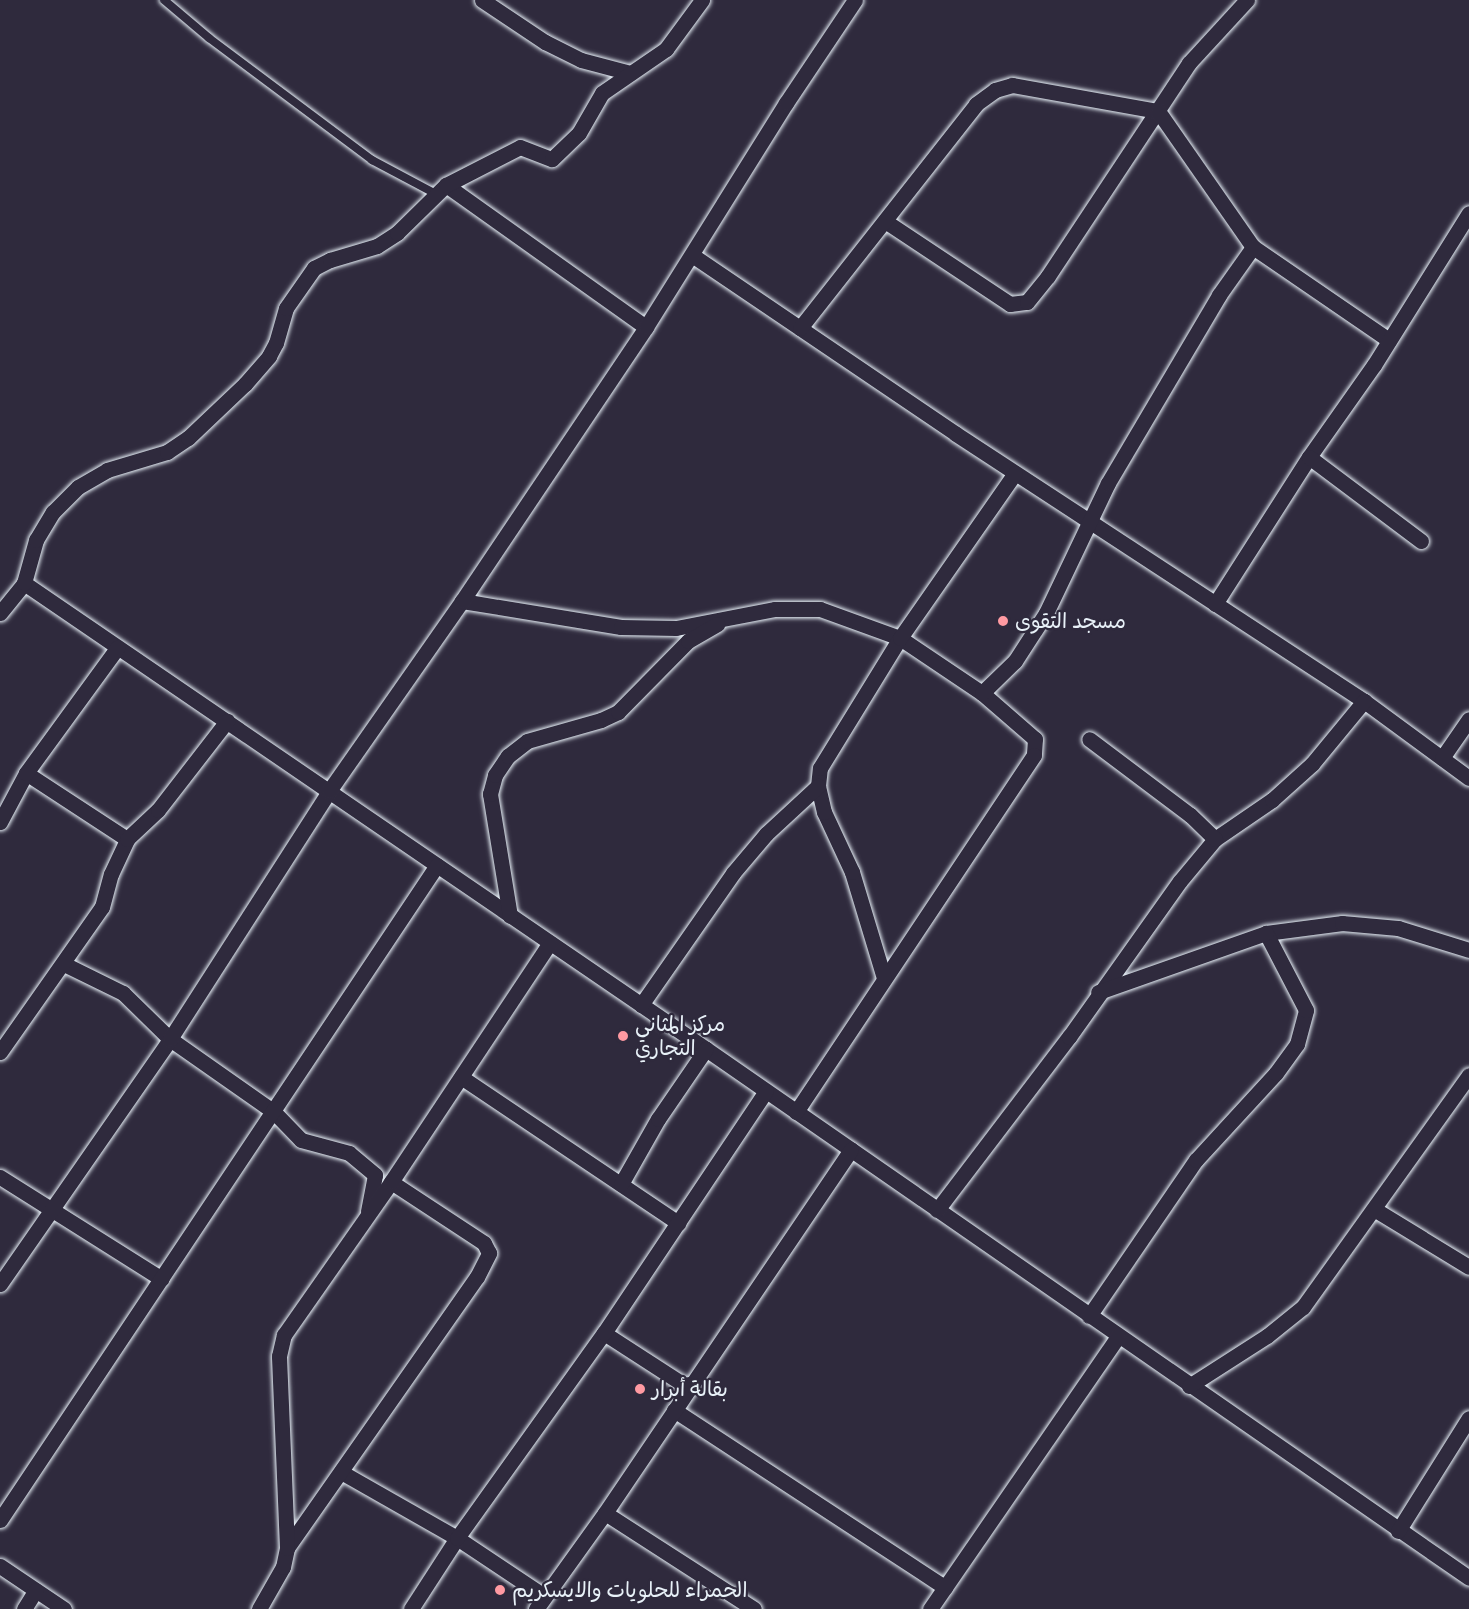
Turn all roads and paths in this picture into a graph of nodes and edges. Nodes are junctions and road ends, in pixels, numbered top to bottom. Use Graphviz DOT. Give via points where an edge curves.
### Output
graph roads {
  1 [pos="164,0"];
  2 [pos="482,0"];
  3 [pos="702,0"];
  4 [pos="855,0"];
  5 [pos="1247,0"];
  6 [pos="630,73"];
  7 [pos="1158,111"];
  8 [pos="440,189"];
  9 [pos="1469,213"];
  10 [pos="885,221"];
  11 [pos="1253,247"];
  12 [pos="692,255"];
  13 [pos="646,327"];
  14 [pos="800,327"];
  15 [pos="1389,340"];
  16 [pos="1309,457"];
  17 [pos="1015,472"];
  18 [pos="1089,519"];
  19 [pos="1421,541"];
  20 [pos="24,583"];
  21 [pos="462,601"];
  22 [pos="1215,604"];
  23 [pos="0,613"];
  24 [pos="725,620"];
  25 [pos="900,638"];
  26 [pos="117,648"];
  27 [pos="982,693"];
  28 [pos="1364,701"];
  29 [pos="1469,719"];
  30 [pos="227,721"];
  31 [pos="1089,739"];
  32 [pos="1443,758"];
  33 [pos="26,773"];
  34 [pos="1469,778"];
  35 [pos="818,786"];
  36 [pos="329,791"];
  37 [pos="0,822"];
  38 [pos="128,839"];
  39 [pos="1215,839"];
  40 [pos="437,865"];
  41 [pos="510,916"];
  42 [pos="1266,933"];
  43 [pos="550,943"];
  44 [pos="1469,950"];
  45 [pos="64,964"];
  46 [pos="884,978"];
  47 [pos="1098,992"];
  48 [pos="641,1005"];
  49 [pos="170,1039"];
  50 [pos="706,1049"];
  51 [pos="0,1052"];
  52 [pos="1469,1075"];
  53 [pos="461,1077"];
  54 [pos="766,1092"];
  55 [pos="273,1111"];
  56 [pos="796,1112"];
  57 [pos="851,1150"];
  58 [pos="0,1177"];
  59 [pos="392,1182"];
  60 [pos="621,1184"];
  61 [pos="51,1209"];
  62 [pos="1374,1209"];
  63 [pos="937,1210"];
  64 [pos="678,1223"];
  65 [pos="351,1240"];
  66 [pos="1469,1267"];
  67 [pos="162,1279"];
  68 [pos="0,1284"];
  69 [pos="1089,1316"];
  70 [pos="604,1333"];
  71 [pos="1118,1336"];
  72 [pos="1189,1386"];
  73 [pos="689,1388"];
  74 [pos="674,1410"];
  75 [pos="1469,1418"];
  76 [pos="340,1472"];
  77 [pos="605,1513"];
  78 [pos="0,1520"];
  79 [pos="1398,1531"];
  80 [pos="457,1538"];
  81 [pos="287,1548"];
  82 [pos="0,1566"];
  83 [pos="1469,1578"];
  84 [pos="945,1587"];
  85 [pos="36,1590"];
  86 [pos="544,1596"];
  87 [pos="24,1609"];
  88 [pos="64,1609"];
  89 [pos="259,1609"];
  90 [pos="411,1609"];
  91 [pos="536,1609"];
  92 [pos="754,1609"];
  93 [pos="930,1609"];
  1 -- 8 [label="lane" via="372,160"];
  2 -- 6 [label="street" via="545,42 581,60"];
  3 -- 6 [label="street" via="666,49"];
  4 -- 12 [label="street"];
  5 -- 7 [label="street" via="1189,63"];
  6 -- 8 [label="street" via="602,93 579,133 552,159 520,147"];
  7 -- 10 [label="street" via="1011,85 995,90 976,104"];
  7 -- 10 [label="street" via="1027,302 1010,304"];
  7 -- 11 [label="street"];
  8 -- 13 [label="street"];
  8 -- 20 [label="street" via="397,232 377,246 314,268 286,308 269,356 188,438 167,452 107,470 78,487 53,512 36,540"];
  9 -- 15 [label="street"];
  10 -- 14 [label="street"];
  11 -- 15 [label="street"];
  11 -- 18 [label="street" via="1219,295"];
  12 -- 13 [label="street"];
  12 -- 14 [label="street"];
  13 -- 21 [label="street"];
  14 -- 17 [label="street"];
  15 -- 16 [label="street"];
  16 -- 19 [label="street"];
  16 -- 22 [label="street"];
  17 -- 18 [label="street"];
  17 -- 25 [label="street"];
  18 -- 22 [label="street"];
  18 -- 27 [label="street" via="1046,613 1015,660"];
  20 -- 23 [label="street"];
  20 -- 26 [label="street"];
  21 -- 24 [label="street" via="621,627 676,628"];
  21 -- 36 [label="street"];
  22 -- 28 [label="street"];
  24 -- 25 [label="street" via="775,609 820,609"];
  24 -- 41 [label="street" via="688,642 618,712 527,741 508,756 495,775 490,794"];
  25 -- 27 [label="street"];
  25 -- 35 [label="street" via="820,768"];
  26 -- 30 [label="street"];
  26 -- 33 [label="street"];
  27 -- 46 [label="street" via="1035,739 1034,755"];
  28 -- 32 [label="street"];
  28 -- 39 [label="street" via="1312,764 1272,800"];
  29 -- 32 [label="street"];
  30 -- 36 [label="street"];
  30 -- 38 [label="street" via="158,810"];
  31 -- 39 [label="street" via="1190,815"];
  32 -- 34 [label="street"];
  33 -- 37 [label="street"];
  33 -- 38 [label="street"];
  35 -- 46 [label="street" via="824,812 852,872"];
  35 -- 48 [label="street" via="766,834 733,873"];
  36 -- 40 [label="street"];
  36 -- 49 [label="street"];
  38 -- 45 [label="street" via="111,874 102,907"];
  39 -- 47 [label="street"];
  40 -- 41 [label="street"];
  40 -- 55 [label="street"];
  41 -- 43 [label="street"];
  42 -- 44 [label="street" via="1342,923 1398,928"];
  42 -- 47 [label="street"];
  42 -- 69 [label="street" via="1306,1010 1297,1044 1276,1073 1196,1160"];
  43 -- 48 [label="street"];
  43 -- 53 [label="street"];
  45 -- 49 [label="street" via="123,993"];
  45 -- 51 [label="street"];
  46 -- 56 [label="street"];
  47 -- 63 [label="street" via="1069,1037"];
  48 -- 50 [label="street"];
  49 -- 55 [label="street"];
  49 -- 61 [label="street"];
  50 -- 54 [label="street"];
  50 -- 60 [label="street" via="658,1119"];
  52 -- 62 [label="street"];
  53 -- 59 [label="street"];
  53 -- 60 [label="street"];
  54 -- 56 [label="street"];
  54 -- 64 [label="street"];
  55 -- 65 [label="street" via="301,1140 349,1153 375,1175 370,1207"];
  55 -- 67 [label="street"];
  56 -- 57 [label="street"];
  57 -- 63 [label="street"];
  57 -- 73 [label="street"];
  58 -- 61 [label="street"];
  59 -- 65 [label="street"];
  59 -- 76 [label="street" via="483,1244 489,1253 477,1277"];
  60 -- 64 [label="street"];
  61 -- 67 [label="street"];
  61 -- 68 [label="street"];
  62 -- 66 [label="street"];
  62 -- 72 [label="street" via="1303,1307"];
  63 -- 69 [label="street"];
  64 -- 70 [label="street"];
  65 -- 81 [label="street" via="284,1335 279,1356"];
  67 -- 78 [label="street"];
  69 -- 71 [label="street"];
  70 -- 73 [label="street"];
  70 -- 80 [label="street"];
  71 -- 72 [label="street"];
  71 -- 84 [label="street"];
  72 -- 79 [label="street"];
  73 -- 74 [label="street"];
  74 -- 77 [label="street"];
  74 -- 84 [label="street"];
  75 -- 79 [label="street"];
  76 -- 80 [label="street"];
  76 -- 81 [label="street"];
  77 -- 86 [label="street"];
  77 -- 92 [label="street"];
  79 -- 83 [label="street"];
  80 -- 86 [label="street"];
  80 -- 90 [label="street"];
  81 -- 89 [label="street" via="283,1567"];
  82 -- 85 [label="street"];
  84 -- 93 [label="street"];
  85 -- 87 [label="street"];
  85 -- 88 [label="street"];
  86 -- 91 [label="street"];
}
